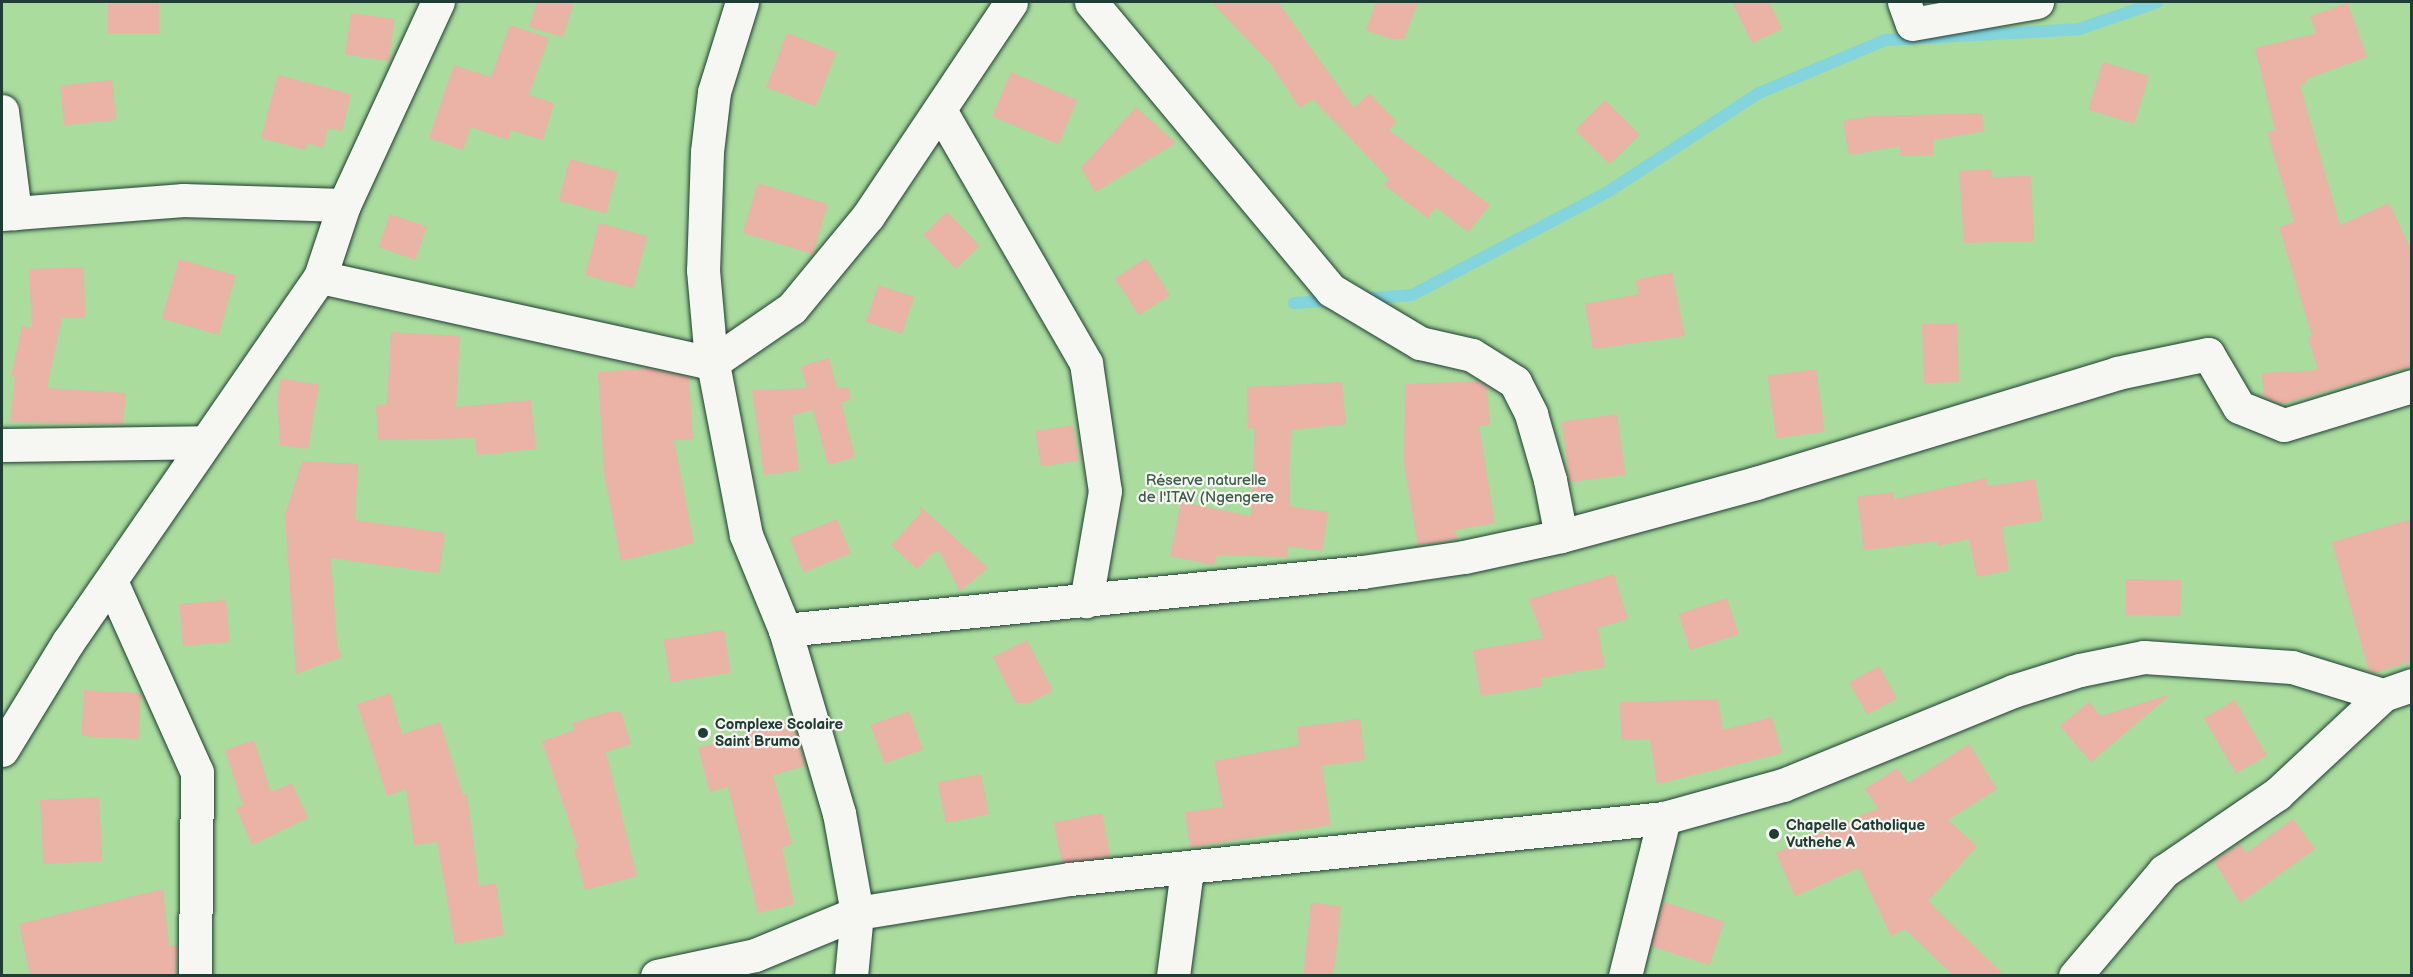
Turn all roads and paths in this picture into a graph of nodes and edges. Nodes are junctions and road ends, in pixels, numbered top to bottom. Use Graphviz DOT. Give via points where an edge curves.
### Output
graph roads {
  1 [pos="438,2"];
  2 [pos="742,2"];
  3 [pos="1011,2"];
  4 [pos="1091,2"];
  5 [pos="1904,2"];
  6 [pos="2037,2"];
  7 [pos="939,110"];
  8 [pos="2,111"];
  9 [pos="344,205"];
  10 [pos="8,214"];
  11 [pos="320,277"];
  12 [pos="712,363"];
  13 [pos="2412,386"];
  14 [pos="205,442"];
  15 [pos="2,445"];
  16 [pos="1561,536"];
  17 [pos="111,581"];
  18 [pos="1086,601"];
  19 [pos="785,630"];
  20 [pos="2397,690"];
  21 [pos="2,750"];
  22 [pos="1664,818"];
  23 [pos="1187,870"];
  24 [pos="857,913"];
  25 [pos="195,975"];
  26 [pos="657,975"];
  27 [pos="851,975"];
  28 [pos="1173,975"];
  29 [pos="1625,975"];
  30 [pos="2075,975"];
  1 -- 9 [label="street"];
  2 -- 12 [label="street" via="714,92 707,152 703,270"];
  3 -- 7 [label="street"];
  4 -- 16 [label="street" via="1329,286 1420,343 1472,355 1515,382 1531,414"];
  5 -- 6 [label="street" via="1912,24"];
  7 -- 12 [label="street" via="868,216 792,308"];
  7 -- 18 [label="street" via="1086,363 1105,491"];
  8 -- 10 [label="street"];
  9 -- 10 [label="street" via="183,200"];
  9 -- 11 [label="street"];
  11 -- 12 [label="street"];
  11 -- 14 [label="street"];
  12 -- 19 [label="street" via="746,535"];
  13 -- 16 [label="street" via="2284,425 2239,407 2208,354 2118,373 1756,483"];
  14 -- 15 [label="street"];
  14 -- 17 [label="street"];
  16 -- 18 [label="street" via="1464,557 1362,572"];
  17 -- 21 [label="street"];
  17 -- 25 [label="street" via="197,772"];
  18 -- 19 [label="street"];
  19 -- 24 [label="street" via="823,751"];
  20 -- 22 [label="street" via="2292,667 2144,657 2080,670 2013,691 1784,785"];
  20 -- 30 [label="street" via="2277,794 2164,871"];
  22 -- 23 [label="street"];
  22 -- 29 [label="street"];
  23 -- 24 [label="street" via="1070,879"];
  23 -- 28 [label="street"];
  24 -- 26 [label="street" via="755,955"];
  24 -- 27 [label="street"];
}
